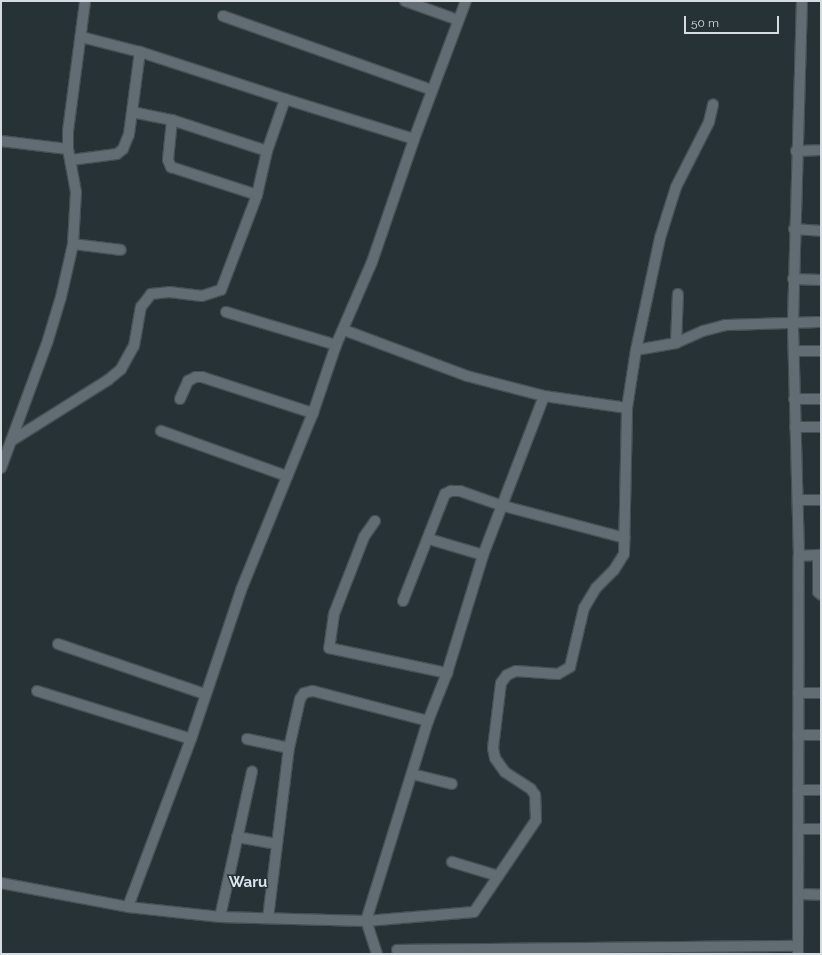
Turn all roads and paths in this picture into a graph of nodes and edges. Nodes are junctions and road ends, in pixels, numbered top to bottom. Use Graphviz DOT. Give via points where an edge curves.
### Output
graph roads {
  1 [pos="86,1"];
  2 [pos="406,1"];
  3 [pos="466,1"];
  4 [pos="802,1"];
  5 [pos="223,16"];
  6 [pos="458,20"];
  7 [pos="81,37"];
  8 [pos="140,52"];
  9 [pos="432,90"];
  10 [pos="286,99"];
  11 [pos="712,104"];
  12 [pos="132,112"];
  13 [pos="172,120"];
  14 [pos="414,139"];
  15 [pos="1,141"];
  16 [pos="68,149"];
  17 [pos="821,150"];
  18 [pos="266,151"];
  19 [pos="796,151"];
  20 [pos="71,160"];
  21 [pos="257,195"];
  22 [pos="794,229"];
  23 [pos="821,230"];
  24 [pos="73,244"];
  25 [pos="121,250"];
  26 [pos="793,279"];
  27 [pos="821,280"];
  28 [pos="678,294"];
  29 [pos="226,312"];
  30 [pos="793,322"];
  31 [pos="821,322"];
  32 [pos="344,330"];
  33 [pos="676,343"];
  34 [pos="336,345"];
  35 [pos="636,350"];
  36 [pos="794,351"];
  37 [pos="821,351"];
  38 [pos="544,396"];
  39 [pos="180,399"];
  40 [pos="794,399"];
  41 [pos="821,399"];
  42 [pos="627,408"];
  43 [pos="313,413"];
  44 [pos="795,427"];
  45 [pos="821,427"];
  46 [pos="161,431"];
  47 [pos="11,441"];
  48 [pos="1,468"];
  49 [pos="287,476"];
  50 [pos="798,500"];
  51 [pos="821,500"];
  52 [pos="500,505"];
  53 [pos="375,522"];
  54 [pos="625,538"];
  55 [pos="429,539"];
  56 [pos="483,555"];
  57 [pos="798,556"];
  58 [pos="819,556"];
  59 [pos="821,595"];
  60 [pos="403,601"];
  61 [pos="58,644"];
  62 [pos="446,673"];
  63 [pos="37,691"];
  64 [pos="798,693"];
  65 [pos="821,693"];
  66 [pos="205,694"];
  67 [pos="428,722"];
  68 [pos="798,735"];
  69 [pos="821,735"];
  70 [pos="191,739"];
  71 [pos="247,739"];
  72 [pos="289,748"];
  73 [pos="252,771"];
  74 [pos="412,774"];
  75 [pos="452,784"];
  76 [pos="798,790"];
  77 [pos="821,790"];
  78 [pos="821,828"];
  79 [pos="798,829"];
  80 [pos="237,836"];
  81 [pos="275,844"];
  82 [pos="452,862"];
  83 [pos="498,876"];
  84 [pos="1,883"];
  85 [pos="798,894"];
  86 [pos="821,895"];
  87 [pos="132,908"];
  88 [pos="220,917"];
  89 [pos="268,918"];
  90 [pos="366,921"];
  91 [pos="397,950"];
  92 [pos="798,950"];
  93 [pos="377,954"];
  1 -- 7 [label="street"];
  2 -- 6 [label="street"];
  3 -- 6 [label="street"];
  4 -- 19 [label="street"];
  5 -- 9 [label="street"];
  6 -- 9 [label="street"];
  7 -- 8 [label="street"];
  7 -- 16 [label="street"];
  8 -- 10 [label="street"];
  8 -- 12 [label="street"];
  9 -- 14 [label="street"];
  10 -- 14 [label="street"];
  10 -- 18 [label="street"];
  11 -- 35 [label="street" via="709,122 676,187 660,238"];
  12 -- 13 [label="street"];
  12 -- 20 [label="street" via="129,134 117,154"];
  13 -- 18 [label="street"];
  13 -- 21 [label="street" via="168,160 171,167"];
  14 -- 32 [label="street" via="372,262"];
  15 -- 16 [label="street"];
  16 -- 20 [label="street"];
  17 -- 19 [label="street"];
  18 -- 21 [label="street"];
  19 -- 22 [label="street"];
  20 -- 24 [label="street" via="76,192"];
  21 -- 47 [label="street" via="221,290 202,296 169,292 151,294 141,307 134,346 121,369 108,380"];
  22 -- 23 [label="street"];
  22 -- 26 [label="street"];
  24 -- 25 [label="street"];
  24 -- 47 [label="street" via="61,297"];
  26 -- 27 [label="street"];
  26 -- 30 [label="street"];
  28 -- 33 [label="street"];
  29 -- 34 [label="street"];
  30 -- 31 [label="street"];
  30 -- 33 [label="street" via="725,325"];
  30 -- 36 [label="street"];
  32 -- 34 [label="street"];
  32 -- 38 [label="street" via="468,376"];
  33 -- 35 [label="street"];
  34 -- 43 [label="street"];
  35 -- 42 [label="street"];
  36 -- 37 [label="street"];
  36 -- 40 [label="street"];
  38 -- 42 [label="street"];
  38 -- 52 [label="street"];
  39 -- 43 [label="street" via="188,381 202,377"];
  40 -- 41 [label="street"];
  40 -- 44 [label="street"];
  42 -- 54 [label="street"];
  43 -- 49 [label="street"];
  44 -- 45 [label="street"];
  44 -- 50 [label="street"];
  46 -- 49 [label="street"];
  47 -- 48 [label="street"];
  49 -- 66 [label="street" via="241,590"];
  50 -- 51 [label="street"];
  50 -- 57 [label="street"];
  52 -- 54 [label="street"];
  52 -- 55 [label="street" via="460,491 447,492"];
  52 -- 56 [label="street"];
  53 -- 62 [label="street" via="364,537 334,614 329,648"];
  54 -- 83 [label="street" via="621,561 596,588 584,608 570,667 558,674 516,671 507,675 501,683 493,748 495,758 505,772 531,789 537,800 534,824"];
  55 -- 56 [label="street"];
  55 -- 60 [label="street"];
  56 -- 62 [label="street"];
  57 -- 58 [label="street"];
  57 -- 64 [label="street"];
  58 -- 59 [label="street" via="818,592"];
  61 -- 66 [label="street"];
  62 -- 67 [label="street"];
  63 -- 70 [label="street"];
  64 -- 65 [label="street"];
  64 -- 68 [label="street"];
  66 -- 70 [label="street"];
  67 -- 72 [label="street" via="310,690 300,699"];
  67 -- 74 [label="street"];
  68 -- 69 [label="street"];
  68 -- 76 [label="street"];
  70 -- 87 [label="street"];
  71 -- 72 [label="street"];
  72 -- 81 [label="street"];
  73 -- 80 [label="street"];
  74 -- 75 [label="street"];
  74 -- 90 [label="street"];
  76 -- 77 [label="street"];
  76 -- 79 [label="street"];
  78 -- 79 [label="street"];
  79 -- 85 [label="street"];
  80 -- 81 [label="street"];
  80 -- 88 [label="street"];
  81 -- 89 [label="street"];
  82 -- 83 [label="street"];
  83 -- 90 [label="street" via="487,896 471,914"];
  84 -- 87 [label="street"];
  85 -- 86 [label="street"];
  85 -- 92 [label="street"];
  87 -- 88 [label="street"];
  88 -- 89 [label="street"];
  89 -- 90 [label="street"];
  90 -- 93 [label="street"];
  91 -- 92 [label="street"];
}
